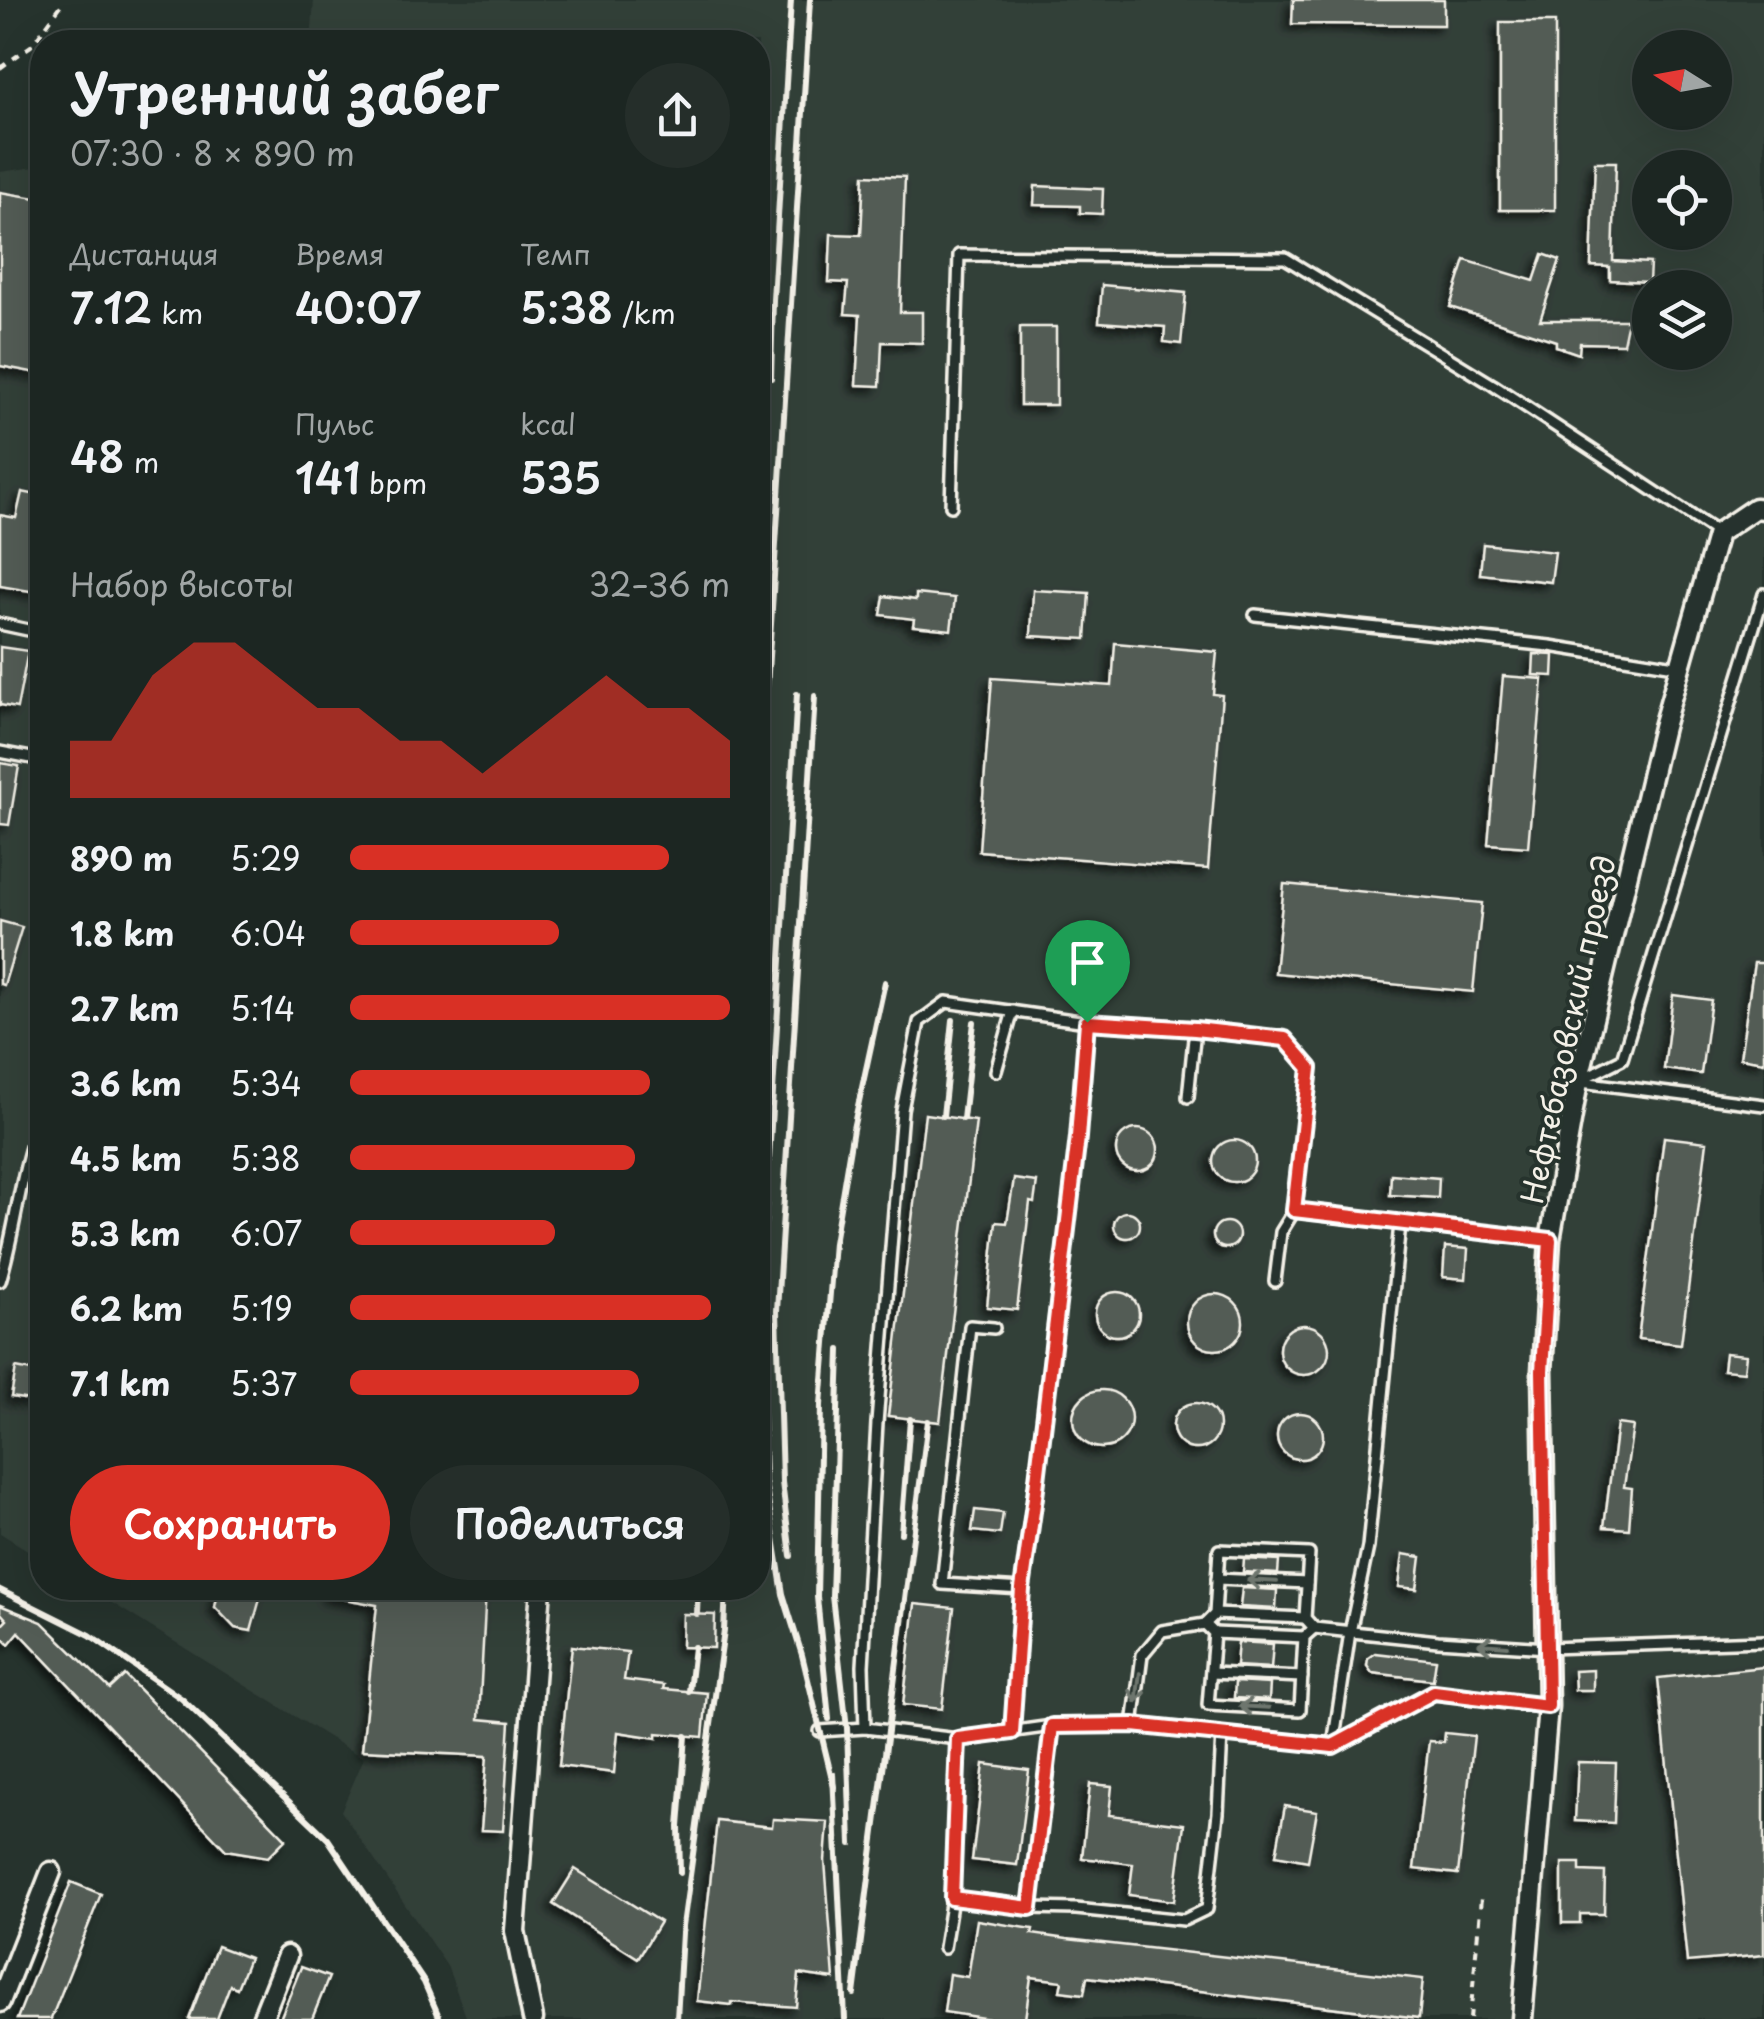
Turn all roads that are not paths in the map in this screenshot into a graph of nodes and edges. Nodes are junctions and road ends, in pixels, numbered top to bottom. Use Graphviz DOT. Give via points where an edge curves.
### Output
graph roads {
  1 [pos="951,506"];
  2 [pos="1764,509"];
  3 [pos="1718,534"];
  4 [pos="1764,594"];
  5 [pos="1255,615"];
  6 [pos="0,624"];
  7 [pos="30,630"];
  8 [pos="1680,667"];
  9 [pos="0,752"];
  10 [pos="30,757"];
  11 [pos="1013,1011"];
  12 [pos="1087,1022"];
  13 [pos="1195,1029"];
  14 [pos="996,1071"];
  15 [pos="1578,1082"];
  16 [pos="1188,1096"];
  17 [pos="1764,1105"];
  18 [pos="30,1151"];
  19 [pos="1294,1210"];
  20 [pos="1400,1224"];
  21 [pos="1550,1240"];
  22 [pos="0,1281"];
  23 [pos="1275,1281"];
  24 [pos="994,1328"];
  25 [pos="1217,1578"];
  26 [pos="1307,1583"];
  27 [pos="1022,1589"];
  28 [pos="540,1600"];
  29 [pos="1215,1614"];
  30 [pos="1305,1618"];
  31 [pos="1205,1624"];
  32 [pos="1314,1628"];
  33 [pos="1350,1632"];
  34 [pos="1214,1633"];
  35 [pos="1304,1637"];
  36 [pos="1764,1641"];
  37 [pos="1548,1648"];
  38 [pos="1211,1673"];
  39 [pos="1302,1677"];
  40 [pos="1548,1706"];
  41 [pos="1133,1725"];
  42 [pos="1052,1726"];
  43 [pos="866,1728"];
  44 [pos="820,1731"];
  45 [pos="1012,1732"];
  46 [pos="1222,1734"];
  47 [pos="958,1739"];
  48 [pos="1333,1746"];
  49 [pos="52,1872"];
  50 [pos="952,1898"];
  51 [pos="1030,1908"];
  52 [pos="944,1948"];
  53 [pos="287,1956"];
  54 [pos="0,2002"];
  55 [pos="262,2019"];
  56 [pos="533,2019"];
  57 [pos="1522,2019"];
  1 -- 3 [label="lane" via="960,254 1285,258 1493,384"];
  2 -- 3 [label="street"];
  3 -- 8 [label="street, Нефтебазовский проезд"];
  4 -- 15 [label="lane" via="1622,1059"];
  5 -- 8 [label="lane" via="1550,646"];
  6 -- 7 [label="lane"];
  8 -- 15 [label="street, Нефтебазовский проезд"];
  9 -- 10 [label="lane"];
  11 -- 12 [label="lane"];
  11 -- 14 [label="lane"];
  11 -- 43 [label="lane" via="946,1002 918,1022 902,1110 877,1423 862,1666"];
  12 -- 13 [label="lane"];
  12 -- 27 [label="lane"];
  13 -- 16 [label="lane"];
  13 -- 19 [label="lane" via="1285,1039 1310,1068"];
  15 -- 17 [label="lane"];
  15 -- 21 [label="street, Нефтебазовский проезд"];
  18 -- 22 [label="lane"];
  19 -- 20 [label="lane"];
  19 -- 23 [label="lane" via="1281,1232"];
  20 -- 21 [label="lane"];
  20 -- 33 [label="lane" via="1368,1547"];
  21 -- 37 [label="street, Нефтебазовский проезд" via="1542,1371"];
  24 -- 27 [label="lane" via="970,1326 942,1584"];
  26 -- 25 [label="lane, one-way"];
  25 -- 26 [label="lane" via="1218,1550 1308,1554"];
  25 -- 29 [label="lane"];
  26 -- 30 [label="lane"];
  27 -- 45 [label="lane"];
  28 -- 56 [label="street" via="516,1931"];
  29 -- 30 [label="lane"];
  29 -- 31 [label="lane"];
  30 -- 32 [label="lane"];
  31 -- 34 [label="lane"];
  31 -- 41 [label="lane, one-way" via="1162,1631 1142,1655"];
  32 -- 33 [label="lane"];
  32 -- 35 [label="lane"];
  37 -- 33 [label="lane, one-way"];
  33 -- 48 [label="lane"];
  34 -- 35 [label="lane"];
  34 -- 38 [label="lane"];
  35 -- 39 [label="lane"];
  36 -- 37 [label="lane"];
  37 -- 40 [label="street, Нефтебазовский проезд"];
  38 -- 39 [label="lane"];
  39 -- 38 [label="lane, one-way" via="1300,1710 1208,1705"];
  40 -- 48 [label="lane" via="1434,1692"];
  40 -- 57 [label="street, Нефтебазовский проезд"];
  41 -- 42 [label="lane"];
  41 -- 46 [label="lane"];
  42 -- 45 [label="lane"];
  42 -- 51 [label="lane"];
  43 -- 44 [label="lane"];
  43 -- 47 [label="lane"];
  45 -- 47 [label="lane"];
  46 -- 48 [label="lane"];
  46 -- 51 [label="lane" via="1207,1909 1184,1920"];
  47 -- 50 [label="lane"];
  49 -- 54 [label="street"];
  50 -- 51 [label="lane"];
  50 -- 52 [label="lane"];
  53 -- 55 [label="street"];
}
